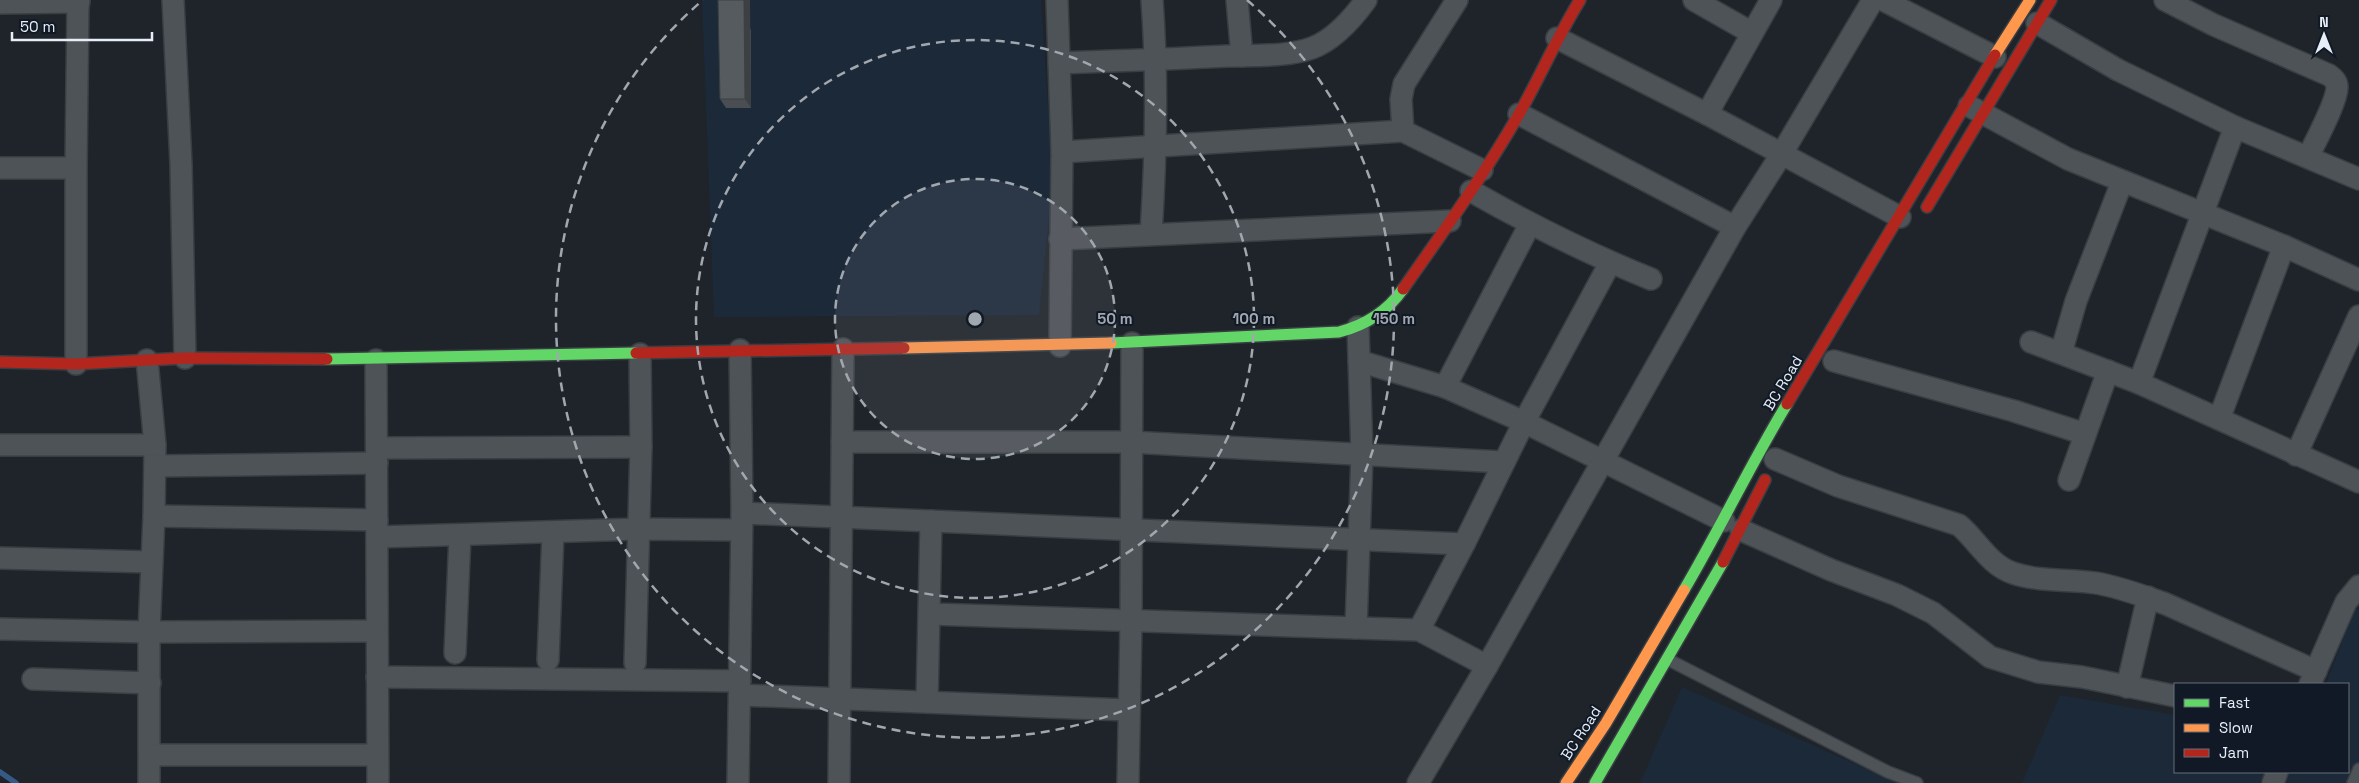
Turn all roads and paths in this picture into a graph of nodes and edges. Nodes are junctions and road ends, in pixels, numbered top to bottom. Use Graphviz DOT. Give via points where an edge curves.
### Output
graph roads {
  1 [pos="173,0"];
  2 [pos="1057,0"];
  3 [pos="1152,0"];
  4 [pos="1237,0"];
  5 [pos="1366,0"];
  6 [pos="1457,0"];
  7 [pos="1580,0"];
  8 [pos="1694,0"];
  9 [pos="1771,0"];
  10 [pos="1873,0"];
  11 [pos="1883,0"];
  12 [pos="2030,0"];
  13 [pos="2051,0"];
  14 [pos="2165,0"];
  15 [pos="78,1"];
  16 [pos="0,3"];
  17 [pos="1910,6"];
  18 [pos="2037,23"];
  19 [pos="1752,33"];
  20 [pos="1557,38"];
  21 [pos="1242,56"];
  22 [pos="1995,57"];
  23 [pos="1156,60"];
  24 [pos="1059,63"];
  25 [pos="1974,108"];
  26 [pos="1519,114"];
  27 [pos="1707,114"];
  28 [pos="2235,127"];
  29 [pos="1403,131"];
  30 [pos="1157,146"];
  31 [pos="1062,152"];
  32 [pos="1781,155"];
  33 [pos="2308,157"];
  34 [pos="0,168"];
  35 [pos="76,168"];
  36 [pos="1482,170"];
  37 [pos="2359,179"];
  38 [pos="2122,182"];
  39 [pos="1471,191"];
  40 [pos="2202,213"];
  41 [pos="1922,216"];
  42 [pos="1900,217"];
  43 [pos="1450,221"];
  44 [pos="1530,224"];
  45 [pos="1734,227"];
  46 [pos="1152,234"];
  47 [pos="1060,239"];
  48 [pos="2284,246"];
  49 [pos="1610,263"];
  50 [pos="1651,279"];
  51 [pos="2359,280"];
  52 [pos="2359,316"];
  53 [pos="1358,327"];
  54 [pos="1132,342"];
  55 [pos="2031,342"];
  56 [pos="1060,346"];
  57 [pos="843,349"];
  58 [pos="740,350"];
  59 [pos="2061,353"];
  60 [pos="640,354"];
  61 [pos="185,358"];
  62 [pos="147,360"];
  63 [pos="376,360"];
  64 [pos="1360,361"];
  65 [pos="1834,361"];
  66 [pos="0,362"];
  67 [pos="76,364"];
  68 [pos="2108,371"];
  69 [pos="2139,383"];
  70 [pos="1445,387"];
  71 [pos="2219,420"];
  72 [pos="1524,422"];
  73 [pos="2085,434"];
  74 [pos="842,442"];
  75 [pos="1130,442"];
  76 [pos="155,444"];
  77 [pos="0,445"];
  78 [pos="641,447"];
  79 [pos="1362,455"];
  80 [pos="1778,455"];
  81 [pos="2296,455"];
  82 [pos="377,456"];
  83 [pos="1603,460"];
  84 [pos="1503,462"];
  85 [pos="155,466"];
  86 [pos="2069,480"];
  87 [pos="2359,482"];
  88 [pos="154,516"];
  89 [pos="843,519"];
  90 [pos="741,521"];
  91 [pos="931,522"];
  92 [pos="1733,526"];
  93 [pos="377,528"];
  94 [pos="639,529"];
  95 [pos="1131,529"];
  96 [pos="553,533"];
  97 [pos="460,535"];
  98 [pos="1358,540"];
  99 [pos="1464,544"];
  100 [pos="0,558"];
  101 [pos="151,562"];
  102 [pos="2359,586"];
  103 [pos="2148,597"];
  104 [pos="930,614"];
  105 [pos="1131,622"];
  106 [pos="1356,628"];
  107 [pos="0,629"];
  108 [pos="1419,630"];
  109 [pos="377,631"];
  110 [pos="149,632"];
  111 [pos="455,654"];
  112 [pos="1667,659"];
  113 [pos="548,660"];
  114 [pos="635,663"];
  115 [pos="1487,666"];
  116 [pos="377,677"];
  117 [pos="2313,678"];
  118 [pos="33,679"];
  119 [pos="150,683"];
  120 [pos="2127,686"];
  121 [pos="740,688"];
  122 [pos="2174,696"];
  123 [pos="841,698"];
  124 [pos="926,702"];
  125 [pos="1128,710"];
  126 [pos="150,755"];
  127 [pos="378,755"];
  128 [pos="2359,769"];
  129 [pos="149,783"];
  130 [pos="378,783"];
  131 [pos="738,783"];
  132 [pos="839,783"];
  133 [pos="1128,783"];
  134 [pos="1418,783"];
  135 [pos="1566,783"];
  136 [pos="1594,783"];
  137 [pos="1917,783"];
  138 [pos="2353,783"];
  1 -- 61 [label="street" via="181,164"];
  2 -- 24 [label="street"];
  3 -- 23 [label="street"];
  4 -- 21 [label="street"];
  5 -- 21 [label="street" via="1338,30 1312,48"];
  6 -- 29 [label="street" via="1404,84 1401,99"];
  7 -- 20 [label="street"];
  8 -- 19 [label="street"];
  9 -- 19 [label="street"];
  10 -- 32 [label="street"];
  11 -- 17 [label="street"];
  12 -- 22 [label="street, BC Road"];
  13 -- 18 [label="street"];
  14 -- 33 [label="street" via="2214,25 2329,74 2336,81 2334,99"];
  15 -- 16 [label="street"];
  15 -- 35 [label="street"];
  17 -- 22 [label="street"];
  18 -- 25 [label="street"];
  18 -- 28 [label="street" via="2118,70"];
  19 -- 27 [label="street"];
  20 -- 26 [label="street"];
  20 -- 27 [label="street"];
  21 -- 23 [label="street"];
  22 -- 25 [label="street, BC Road"];
  23 -- 24 [label="street"];
  23 -- 30 [label="street"];
  24 -- 31 [label="street"];
  25 -- 38 [label="street" via="2047,149"];
  25 -- 41 [label="street"];
  25 -- 42 [label="street, BC Road"];
  26 -- 36 [label="street"];
  26 -- 45 [label="street"];
  27 -- 32 [label="street"];
  28 -- 33 [label="street"];
  28 -- 40 [label="street"];
  29 -- 30 [label="street"];
  29 -- 36 [label="street"];
  30 -- 31 [label="street"];
  30 -- 46 [label="street"];
  31 -- 47 [label="street"];
  32 -- 42 [label="street"];
  32 -- 45 [label="street"];
  33 -- 37 [label="street"];
  34 -- 35 [label="street"];
  35 -- 67 [label="street"];
  36 -- 39 [label="street"];
  38 -- 40 [label="street"];
  38 -- 59 [label="street" via="2076,301"];
  39 -- 43 [label="street"];
  39 -- 44 [label="street"];
  40 -- 48 [label="street"];
  40 -- 69 [label="street"];
  42 -- 92 [label="street, BC Road" via="1760,450"];
  43 -- 46 [label="street"];
  43 -- 53 [label="street" via="1394,302 1376,318"];
  44 -- 49 [label="street"];
  44 -- 70 [label="street"];
  45 -- 83 [label="street"];
  46 -- 47 [label="street"];
  47 -- 56 [label="street"];
  48 -- 51 [label="street"];
  48 -- 71 [label="street"];
  49 -- 50 [label="street"];
  49 -- 72 [label="street"];
  52 -- 81 [label="street"];
  53 -- 54 [label="street" via="1339,332"];
  53 -- 64 [label="street"];
  54 -- 56 [label="street"];
  54 -- 75 [label="street"];
  55 -- 59 [label="street"];
  56 -- 57 [label="street"];
  57 -- 58 [label="street"];
  57 -- 74 [label="street"];
  58 -- 60 [label="street"];
  58 -- 90 [label="street"];
  59 -- 68 [label="street"];
  60 -- 63 [label="street"];
  60 -- 78 [label="street"];
  61 -- 62 [label="street"];
  61 -- 63 [label="street"];
  62 -- 67 [label="street"];
  62 -- 76 [label="street"];
  63 -- 82 [label="street"];
  64 -- 70 [label="street"];
  64 -- 79 [label="street"];
  65 -- 73 [label="street"];
  66 -- 67 [label="street"];
  68 -- 69 [label="street"];
  68 -- 73 [label="street"];
  69 -- 71 [label="street"];
  70 -- 72 [label="street"];
  71 -- 81 [label="street"];
  72 -- 83 [label="street"];
  72 -- 84 [label="street"];
  73 -- 86 [label="street"];
  74 -- 75 [label="street"];
  74 -- 89 [label="street"];
  75 -- 79 [label="street"];
  75 -- 95 [label="street"];
  76 -- 77 [label="street"];
  76 -- 85 [label="street"];
  78 -- 82 [label="street"];
  78 -- 94 [label="street"];
  79 -- 84 [label="street"];
  79 -- 98 [label="street"];
  80 -- 92 [label="street"];
  80 -- 103 [label="street" via="1838,486 1960,524 1984,553 2012,573 2096,583"];
  81 -- 87 [label="street"];
  82 -- 85 [label="street"];
  82 -- 93 [label="street"];
  83 -- 92 [label="street"];
  83 -- 115 [label="street"];
  84 -- 99 [label="street"];
  85 -- 88 [label="street"];
  88 -- 93 [label="street"];
  88 -- 101 [label="street"];
  89 -- 90 [label="street"];
  89 -- 91 [label="street"];
  89 -- 123 [label="street"];
  90 -- 94 [label="street"];
  90 -- 121 [label="street"];
  91 -- 95 [label="street"];
  91 -- 104 [label="street"];
  92 -- 112 [label="street"];
  92 -- 120 [label="street" via="1933,613 1990,657 2038,672"];
  92 -- 135 [label="street, BC Road"];
  93 -- 97 [label="street"];
  93 -- 109 [label="street"];
  94 -- 96 [label="street"];
  94 -- 114 [label="street"];
  95 -- 98 [label="street"];
  95 -- 105 [label="street"];
  96 -- 97 [label="street"];
  96 -- 113 [label="street"];
  97 -- 111 [label="street"];
  98 -- 99 [label="street"];
  98 -- 106 [label="street"];
  99 -- 108 [label="street"];
  100 -- 101 [label="street"];
  101 -- 110 [label="street"];
  102 -- 117 [label="street" via="2346,602"];
  103 -- 117 [label="street"];
  103 -- 120 [label="street"];
  104 -- 105 [label="street"];
  104 -- 124 [label="street"];
  105 -- 106 [label="street"];
  105 -- 125 [label="street"];
  106 -- 108 [label="street"];
  107 -- 110 [label="street"];
  108 -- 115 [label="street"];
  109 -- 110 [label="street"];
  109 -- 116 [label="street"];
  110 -- 119 [label="street"];
  112 -- 136 [label="street"];
  112 -- 137 [label="lane" via="1888,772"];
  115 -- 134 [label="street"];
  116 -- 121 [label="street"];
  116 -- 127 [label="street"];
  118 -- 119 [label="street"];
  119 -- 126 [label="street"];
  120 -- 122 [label="street"];
  121 -- 123 [label="street"];
  121 -- 131 [label="street"];
  123 -- 124 [label="street"];
  123 -- 132 [label="street"];
  124 -- 125 [label="street"];
  125 -- 133 [label="street"];
  126 -- 127 [label="street"];
  126 -- 129 [label="street"];
  127 -- 130 [label="street"];
  128 -- 138 [label="lane"];
}
